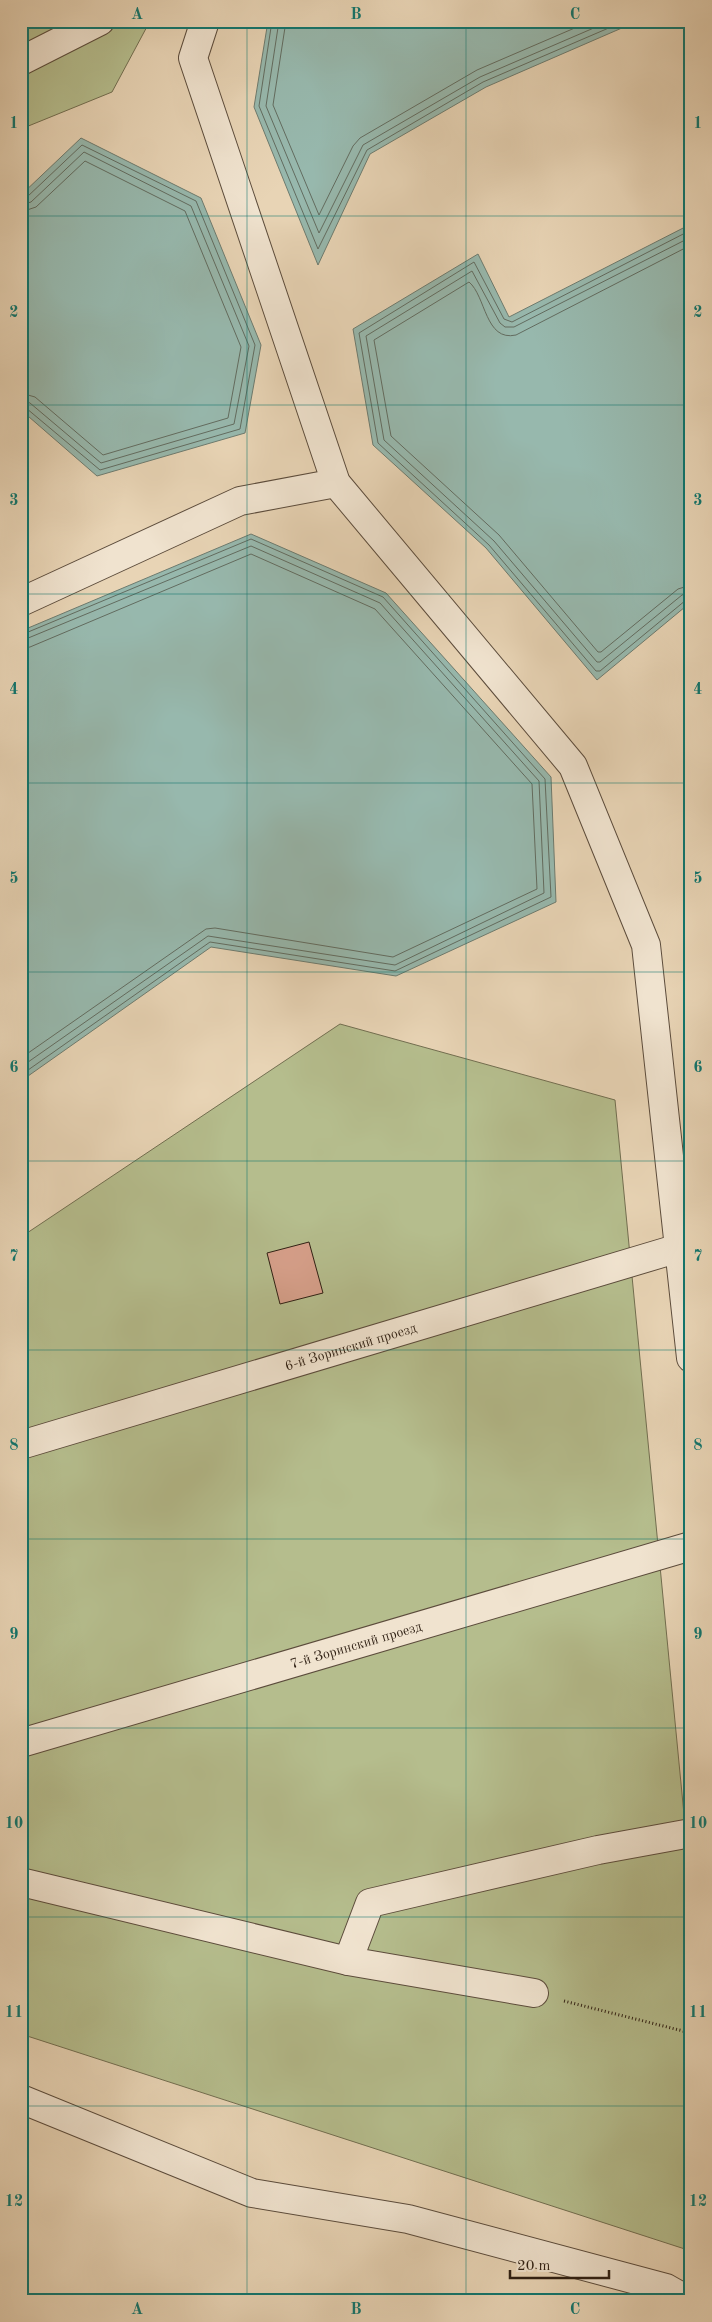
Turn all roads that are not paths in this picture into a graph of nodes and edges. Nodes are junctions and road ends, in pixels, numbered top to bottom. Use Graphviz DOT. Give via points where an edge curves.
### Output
graph roads {
  1 [pos="100,21"];
  2 [pos="205,21"];
  3 [pos="21,62"];
  4 [pos="336,483"];
  5 [pos="21,602"];
  6 [pos="678,1248"];
  7 [pos="690,1348"];
  8 [pos="21,1445"];
  9 [pos="691,1546"];
  10 [pos="21,1743"];
  11 [pos="691,1833"];
  12 [pos="21,1882"];
  13 [pos="348,1961"];
  14 [pos="534,1993"];
  15 [pos="21,2099"];
  16 [pos="689,2301"];
  1 -- 3 [label="street"];
  2 -- 4 [label="street" via="193,58"];
  4 -- 5 [label="street" via="240,501"];
  4 -- 6 [label="street" via="573,766 646,945"];
  6 -- 7 [label="street"];
  6 -- 8 [label="street, 6-й Зоринский проезд"];
  9 -- 10 [label="street, 7-й Зоринский проезд"];
  11 -- 13 [label="street" via="598,1850 370,1903"];
  12 -- 13 [label="street"];
  13 -- 14 [label="street"];
  15 -- 16 [label="street" via="252,2193 408,2219 666,2288"];
}
